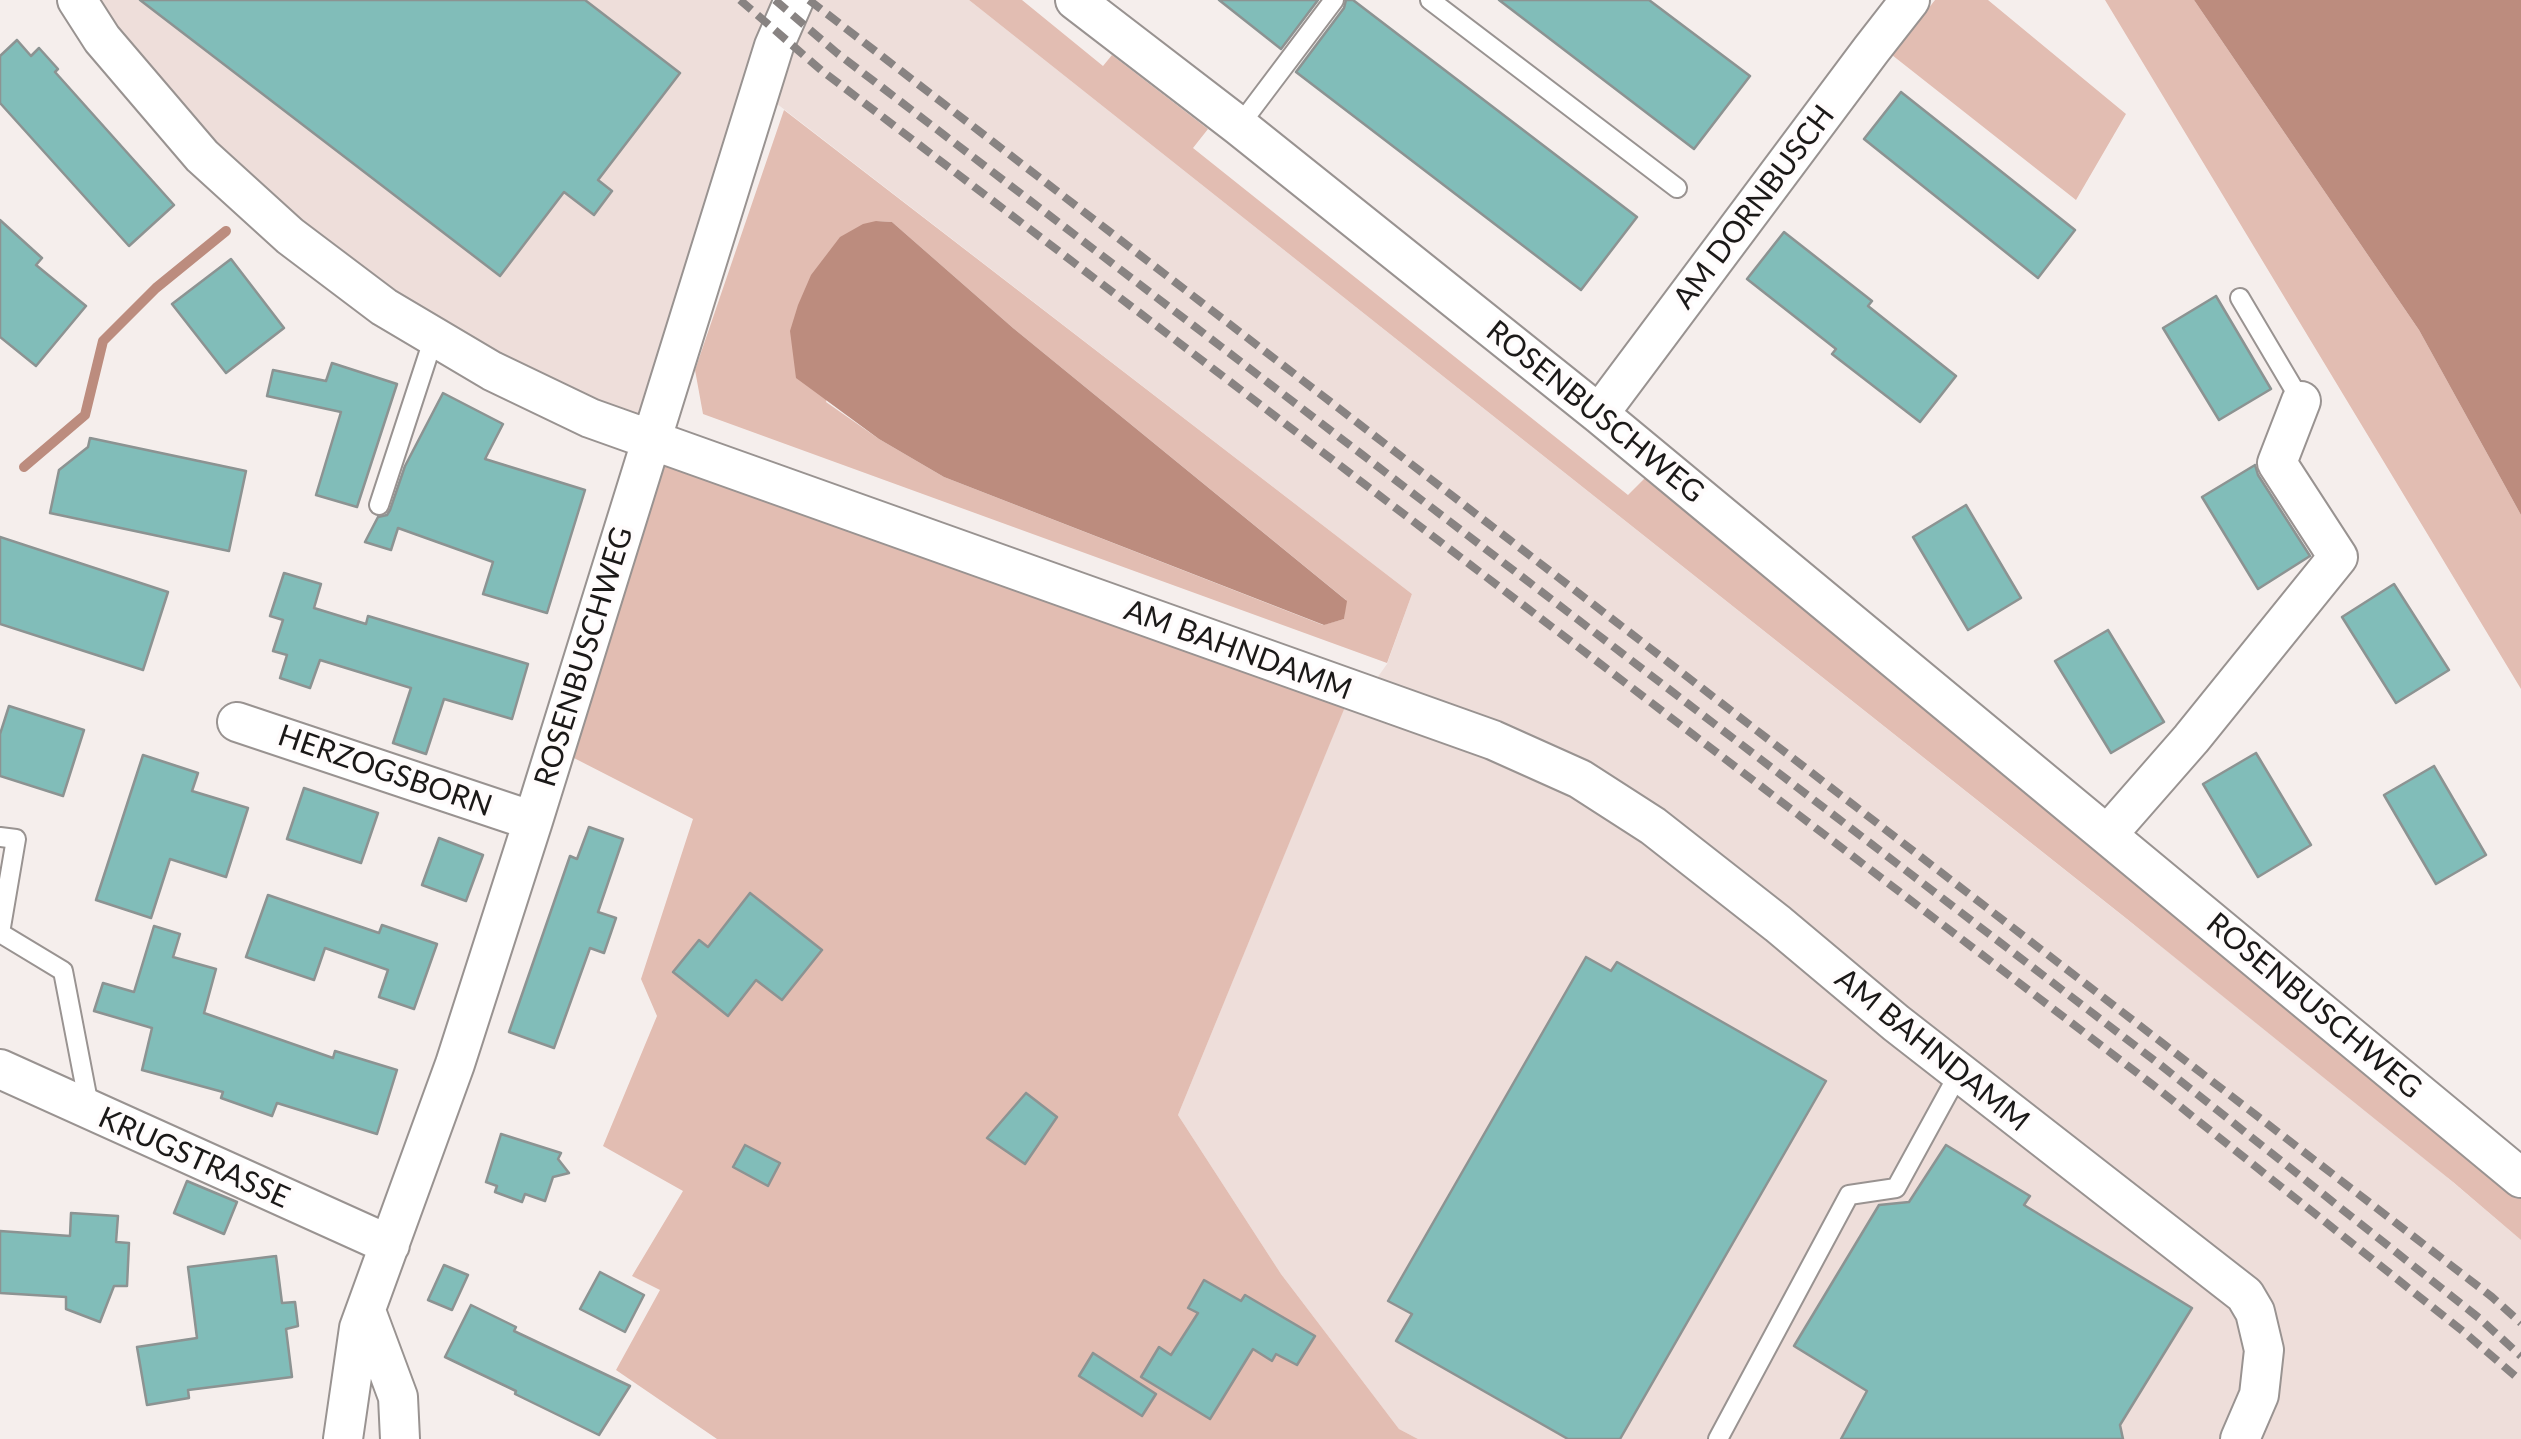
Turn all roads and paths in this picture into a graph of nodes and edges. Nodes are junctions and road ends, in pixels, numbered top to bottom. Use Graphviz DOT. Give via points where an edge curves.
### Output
graph roads {
  1 [pos="794,0"];
  2 [pos="1075,0"];
  3 [pos="1334,0"];
  4 [pos="1430,0"];
  5 [pos="1910,0"];
  6 [pos="83,3"];
  7 [pos="1239,126"];
  8 [pos="1677,188"];
  9 [pos="2240,298"];
  10 [pos="434,337"];
  11 [pos="2301,402"];
  12 [pos="1600,414"];
  13 [pos="651,438"];
  14 [pos="378,505"];
  15 [pos="237,722"];
  16 [pos="533,821"];
  17 [pos="2106,834"];
  18 [pos="0,837"];
  19 [pos="0,1069"];
  20 [pos="1959,1073"];
  21 [pos="90,1112"];
  22 [pos="2521,1178"];
  23 [pos="390,1245"];
  24 [pos="366,1311"];
  25 [pos="343,1439"];
  26 [pos="400,1439"];
  27 [pos="1718,1439"];
  28 [pos="2240,1439"];
  1 -- 13 [label="street, ROSENBUSCHWEG"];
  2 -- 7 [label="street, ROSENBUSCHWEG"];
  3 -- 7 [label="lane"];
  4 -- 8 [label="lane"];
  5 -- 12 [label="street, AM DORNBUSCH"];
  6 -- 10 [label="street, AM BAHNDAMM" via="102,39 202,156 290,236"];
  7 -- 12 [label="street, ROSENBUSCHWEG"];
  9 -- 11 [label="lane"];
  10 -- 13 [label="street, AM BAHNDAMM" via="590,418"];
  10 -- 14 [label="lane"];
  11 -- 17 [label="street" via="2278,463 2338,557"];
  12 -- 17 [label="street, ROSENBUSCHWEG"];
  13 -- 16 [label="street, ROSENBUSCHWEG"];
  13 -- 20 [label="street, AM BAHNDAMM" via="1494,740 1580,779 1653,826"];
  15 -- 16 [label="street, HERZOGSBORN"];
  16 -- 23 [label="street, ROSENBUSCHWEG"];
  17 -- 22 [label="street, ROSENBUSCHWEG"];
  18 -- 21 [label="lane" via="16,840 0,933 63,971"];
  19 -- 21 [label="street, KRUGSTRASSE"];
  20 -- 27 [label="lane" via="1896,1188 1849,1195"];
  20 -- 28 [label="street, AM BAHNDAMM" via="2246,1295 2264,1350 2259,1395"];
  21 -- 23 [label="street, KRUGSTRASSE"];
  23 -- 24 [label="street, ROSENBUSCHWEG"];
  24 -- 25 [label="street, ROSENBUSCHWEG"];
  24 -- 26 [label="street" via="398,1398"];
}
